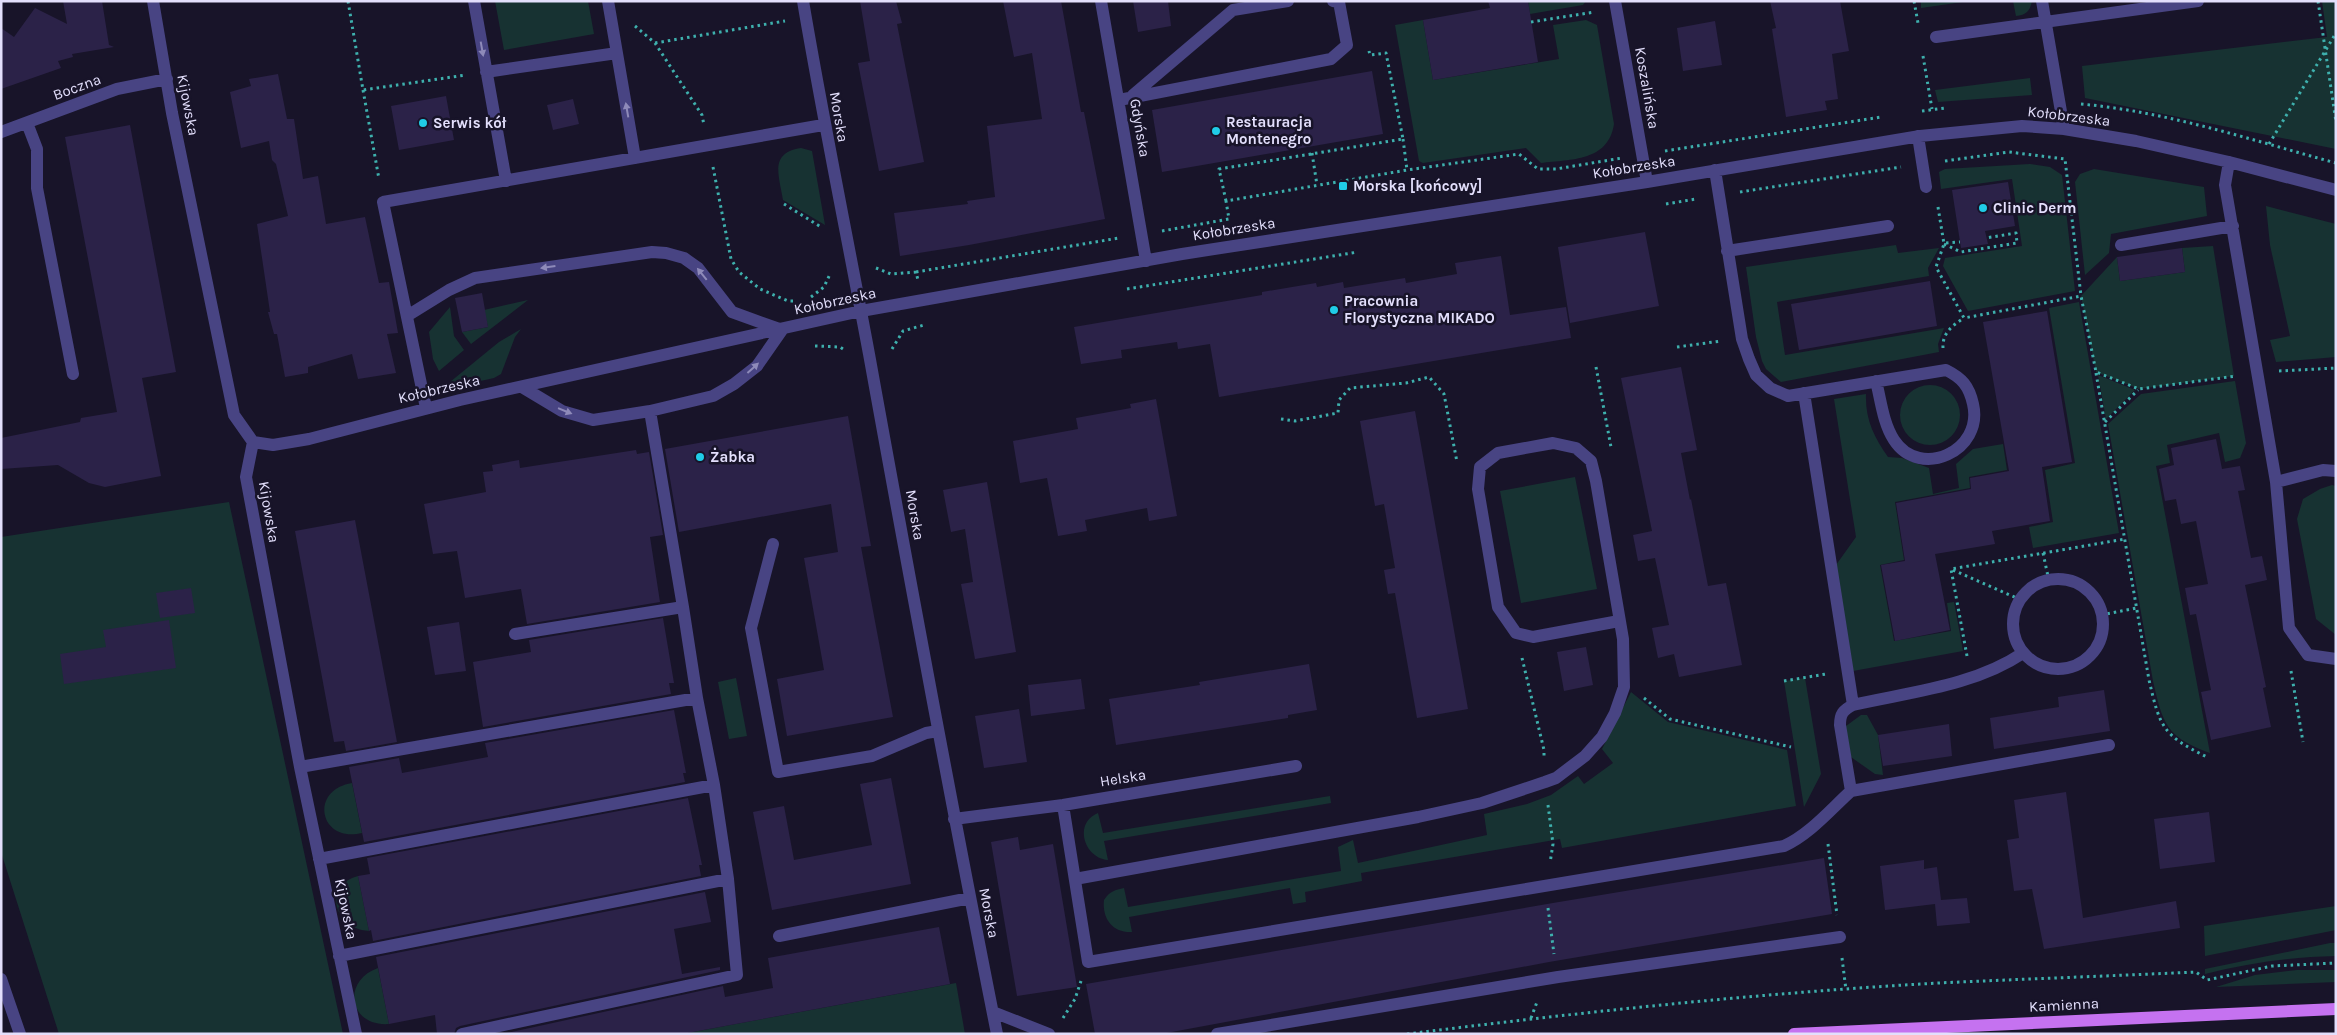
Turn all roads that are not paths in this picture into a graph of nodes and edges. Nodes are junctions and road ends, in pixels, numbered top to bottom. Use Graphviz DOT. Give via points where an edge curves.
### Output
graph roads {
  1 [pos="153,1"];
  2 [pos="474,1"];
  3 [pos="803,1"];
  4 [pos="1101,1"];
  5 [pos="1288,1"];
  6 [pos="1333,1"];
  7 [pos="1615,1"];
  8 [pos="2042,1"];
  9 [pos="2198,1"];
  10 [pos="608,2"];
  11 [pos="2045,22"];
  12 [pos="1936,37"];
  13 [pos="617,52"];
  14 [pos="486,72"];
  15 [pos="167,79"];
  16 [pos="1125,98"];
  17 [pos="27,123"];
  18 [pos="824,125"];
  19 [pos="2064,129"];
  20 [pos="1,132"];
  21 [pos="1918,136"];
  22 [pos="635,158"];
  23 [pos="2229,162"];
  24 [pos="1715,170"];
  25 [pos="506,181"];
  26 [pos="1647,182"];
  27 [pos="1926,186"];
  28 [pos="2336,190"];
  29 [pos="1888,226"];
  30 [pos="2233,226"];
  31 [pos="2121,245"];
  32 [pos="1727,251"];
  33 [pos="1146,261"];
  34 [pos="861,311"];
  35 [pos="407,316"];
  36 [pos="782,330"];
  37 [pos="73,374"];
  38 [pos="1876,381"];
  39 [pos="522,387"];
  40 [pos="1804,393"];
  41 [pos="426,408"];
  42 [pos="650,411"];
  43 [pos="253,442"];
  44 [pos="2336,471"];
  45 [pos="2276,482"];
  46 [pos="773,544"];
  47 [pos="683,607"];
  48 [pos="1619,621"];
  49 [pos="515,634"];
  50 [pos="2022,653"];
  51 [pos="2336,659"];
  52 [pos="697,698"];
  53 [pos="1853,705"];
  54 [pos="938,731"];
  55 [pos="2109,745"];
  56 [pos="1296,766"];
  57 [pos="300,767"];
  58 [pos="714,785"];
  59 [pos="1851,791"];
  60 [pos="1063,805"];
  61 [pos="954,819"];
  62 [pos="319,859"];
  63 [pos="728,879"];
  64 [pos="1075,879"];
  65 [pos="970,898"];
  66 [pos="780,936"];
  67 [pos="1840,937"];
  68 [pos="339,956"];
  69 [pos="1,979"];
  70 [pos="2336,1009"];
  71 [pos="993,1012"];
  72 [pos="20,1034"];
  73 [pos="356,1034"];
  74 [pos="462,1034"];
  75 [pos="997,1034"];
  76 [pos="1049,1034"];
  77 [pos="1217,1034"];
  78 [pos="1794,1034"];
  1 -- 15 [label="street, Kijowska"];
  2 -- 14 [label="street, one-way"];
  3 -- 18 [label="street, Morska"];
  4 -- 16 [label="street, Gdyńska"];
  5 -- 16 [label="street" via="1232,10"];
  6 -- 16 [label="street" via="1339,2 1347,45 1331,58"];
  7 -- 26 [label="street, Koszalińska"];
  8 -- 11 [label="street"];
  9 -- 11 [label="street"];
  10 -- 13 [label="street"];
  11 -- 12 [label="street"];
  11 -- 19 [label="street"];
  13 -- 14 [label="street"];
  22 -- 13 [label="street, one-way"];
  14 -- 25 [label="street"];
  15 -- 17 [label="street, Boczna" via="117,89"];
  15 -- 43 [label="street, Kijowska" via="234,415"];
  16 -- 33 [label="street, Gdyńska"];
  17 -- 20 [label="street, Boczna"];
  17 -- 37 [label="street" via="37,149 37,188"];
  18 -- 22 [label="street"];
  18 -- 34 [label="street, Morska"];
  19 -- 21 [label="street, Kołobrzeska" via="2022,126"];
  19 -- 23 [label="street, Kołobrzeska"];
  21 -- 24 [label="street, Kołobrzeska"];
  21 -- 27 [label="street"];
  22 -- 25 [label="street"];
  23 -- 28 [label="street, Kołobrzeska"];
  23 -- 30 [label="street" via="2225,185"];
  24 -- 26 [label="street, Kołobrzeska"];
  24 -- 32 [label="street"];
  25 -- 35 [label="street" via="383,202"];
  26 -- 33 [label="street, Kołobrzeska"];
  29 -- 32 [label="street"];
  30 -- 31 [label="street"];
  30 -- 45 [label="street"];
  32 -- 40 [label="street" via="1742,338 1756,376 1770,388 1788,396"];
  33 -- 34 [label="street, Kołobrzeska"];
  34 -- 36 [label="street, Kołobrzeska"];
  34 -- 54 [label="street, Morska"];
  36 -- 35 [label="street, one-way" via="732,312 698,268 684,258 652,252 475,278"];
  35 -- 41 [label="street"];
  36 -- 39 [label="street, Kołobrzeska"];
  42 -- 36 [label="street, one-way" via="713,396 734,384 757,366"];
  38 -- 38 [label="street" via="1888,430 1905,453 1931,459 1958,450 1973,430 1976,416 1970,390 1959,377 1946,370"];
  38 -- 40 [label="street"];
  39 -- 41 [label="street, Kołobrzeska"];
  39 -- 42 [label="street, one-way" via="562,411 593,420"];
  40 -- 53 [label="street"];
  41 -- 43 [label="street, Kołobrzeska" via="309,438 273,445"];
  42 -- 47 [label="street"];
  43 -- 57 [label="street, Kijowska" via="246,476"];
  44 -- 45 [label="street" via="2323,470"];
  45 -- 51 [label="street" via="2289,628 2308,655"];
  46 -- 54 [label="street" via="751,628 778,772 872,756"];
  47 -- 49 [label="street"];
  47 -- 52 [label="street"];
  48 -- 48 [label="street" via="1591,461 1576,448 1553,443 1498,453 1480,467 1478,489 1498,607 1516,633 1533,637"];
  48 -- 64 [label="street" via="1624,687 1615,713 1602,737 1585,756 1556,778 1521,792 1418,817"];
  50 -- 50 [label="street" via="2012,623 2021,600 2033,586 2049,581 2075,583 2095,600 2101,616 2101,637 2090,656 2072,667 2050,669"];
  50 -- 53 [label="street" via="1980,676"];
  52 -- 57 [label="street"];
  52 -- 58 [label="street"];
  53 -- 59 [label="street" via="1840,717"];
  54 -- 61 [label="street, Morska"];
  55 -- 59 [label="street"];
  56 -- 60 [label="street, Helska"];
  57 -- 62 [label="street, Kijowska"];
  58 -- 62 [label="street"];
  58 -- 63 [label="street"];
  59 -- 64 [label="street" via="1801,838 1784,846 1088,962"];
  60 -- 61 [label="street, Helska"];
  60 -- 64 [label="street"];
  61 -- 65 [label="street, Morska"];
  62 -- 68 [label="street, Kijowska"];
  63 -- 68 [label="street"];
  63 -- 74 [label="street" via="737,975"];
  65 -- 66 [label="street"];
  65 -- 71 [label="street, Morska"];
  67 -- 77 [label="street" via="1558,977"];
  68 -- 73 [label="street, Kijowska"];
  69 -- 72 [label="street"];
  70 -- 78 [label="main road, Kamienna"];
  71 -- 75 [label="street, Morska"];
  71 -- 76 [label="street"];
}
